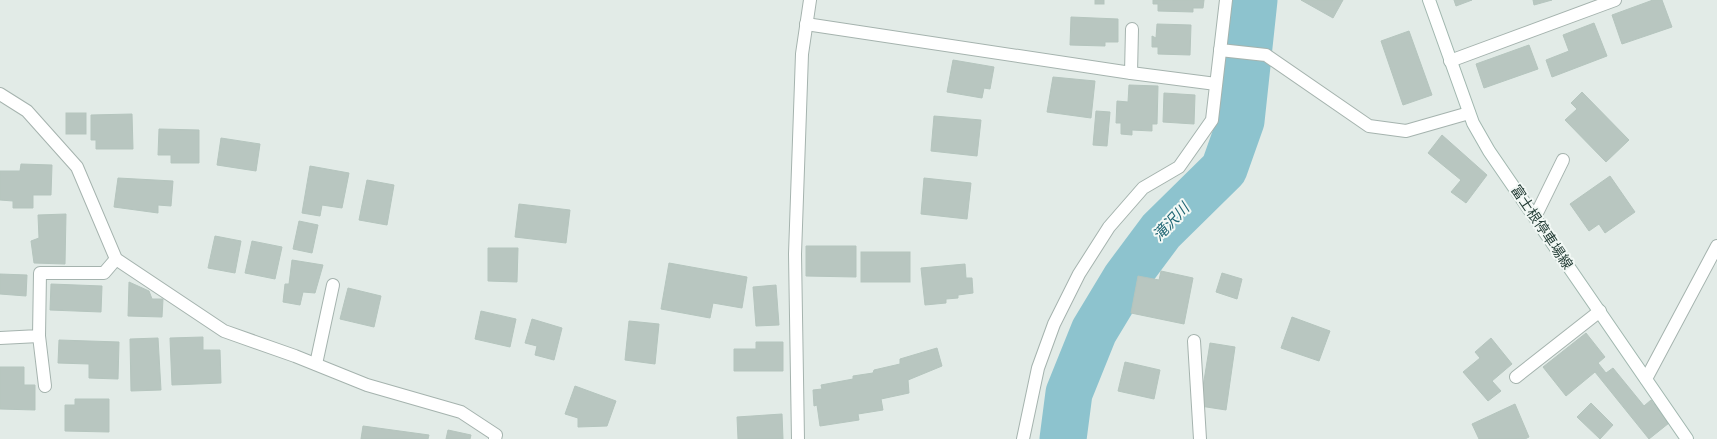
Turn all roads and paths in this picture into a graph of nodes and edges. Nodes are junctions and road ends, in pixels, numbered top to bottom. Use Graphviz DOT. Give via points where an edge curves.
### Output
graph roads {
  1 [pos="810,0"];
  2 [pos="1226,0"];
  3 [pos="1429,0"];
  4 [pos="1615,0"];
  5 [pos="806,24"];
  6 [pos="1132,29"];
  7 [pos="1220,50"];
  8 [pos="1450,61"];
  9 [pos="1131,73"];
  10 [pos="1216,84"];
  11 [pos="0,94"];
  12 [pos="1469,113"];
  13 [pos="1562,160"];
  14 [pos="1535,217"];
  15 [pos="1717,246"];
  16 [pos="116,259"];
  17 [pos="332,285"];
  18 [pos="1600,311"];
  19 [pos="38,336"];
  20 [pos="0,338"];
  21 [pos="1194,341"];
  22 [pos="316,364"];
  23 [pos="1516,377"];
  24 [pos="1646,379"];
  25 [pos="45,386"];
  26 [pos="495,439"];
  27 [pos="798,439"];
  28 [pos="1023,439"];
  29 [pos="1200,439"];
  30 [pos="1687,439"];
  1 -- 5 [label="street"];
  2 -- 7 [label="street"];
  3 -- 8 [label="street, 富士根停車場線"];
  4 -- 8 [label="street"];
  5 -- 9 [label="street"];
  5 -- 27 [label="street" via="802,54 795,254"];
  6 -- 9 [label="street"];
  7 -- 10 [label="street"];
  7 -- 12 [label="street" via="1266,55 1369,126 1406,131"];
  8 -- 12 [label="street, 富士根停車場線"];
  9 -- 10 [label="street"];
  10 -- 28 [label="street" via="1212,120 1179,167 1143,188 1109,227 1078,274 1054,324 1038,368"];
  11 -- 16 [label="street" via="27,111 77,167"];
  12 -- 14 [label="street, 富士根停車場線" via="1490,151"];
  13 -- 14 [label="street"];
  14 -- 18 [label="street, 富士根停車場線"];
  15 -- 24 [label="street"];
  16 -- 19 [label="street" via="104,273 40,273"];
  16 -- 22 [label="street" via="224,332"];
  17 -- 22 [label="street"];
  18 -- 23 [label="street"];
  18 -- 24 [label="street, 富士根停車場線"];
  19 -- 20 [label="street"];
  19 -- 25 [label="street"];
  21 -- 29 [label="street"];
  22 -- 26 [label="street" via="367,385 461,412 496,435"];
  24 -- 30 [label="street, 富士根停車場線"];
}
